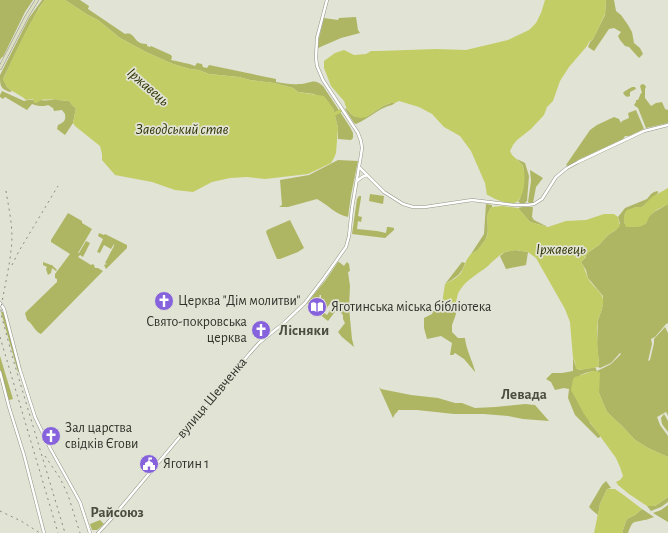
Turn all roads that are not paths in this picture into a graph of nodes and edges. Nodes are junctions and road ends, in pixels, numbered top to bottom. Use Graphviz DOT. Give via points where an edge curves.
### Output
graph roads {
  1 [pos="37,0"];
  2 [pos="327,0"];
  3 [pos="0,68"];
  4 [pos="668,125"];
  5 [pos="360,168"];
  6 [pos="367,175"];
  7 [pos="357,182"];
  8 [pos="0,304"];
  9 [pos="0,372"];
  10 [pos="44,533"];
  11 [pos="90,533"];
  12 [pos="98,533"];
  1 -- 3 [label="main road"];
  2 -- 5 [label="street, вулиця Шевченка" via="317,38 317,66 361,141"];
  4 -- 6 [label="street" via="644,131 567,168 556,177 542,199 534,204 514,205 472,200 413,207 384,192"];
  5 -- 6 [label="street"];
  5 -- 7 [label="street, вулиця Шевченка"];
  6 -- 7 [label="street"];
  7 -- 12 [label="street, вулиця Шевченка" via="348,239 324,278 302,306 250,353"];
  8 -- 11 [label="street" via="4,308 34,417 80,502"];
  9 -- 10 [label="street"];
}
